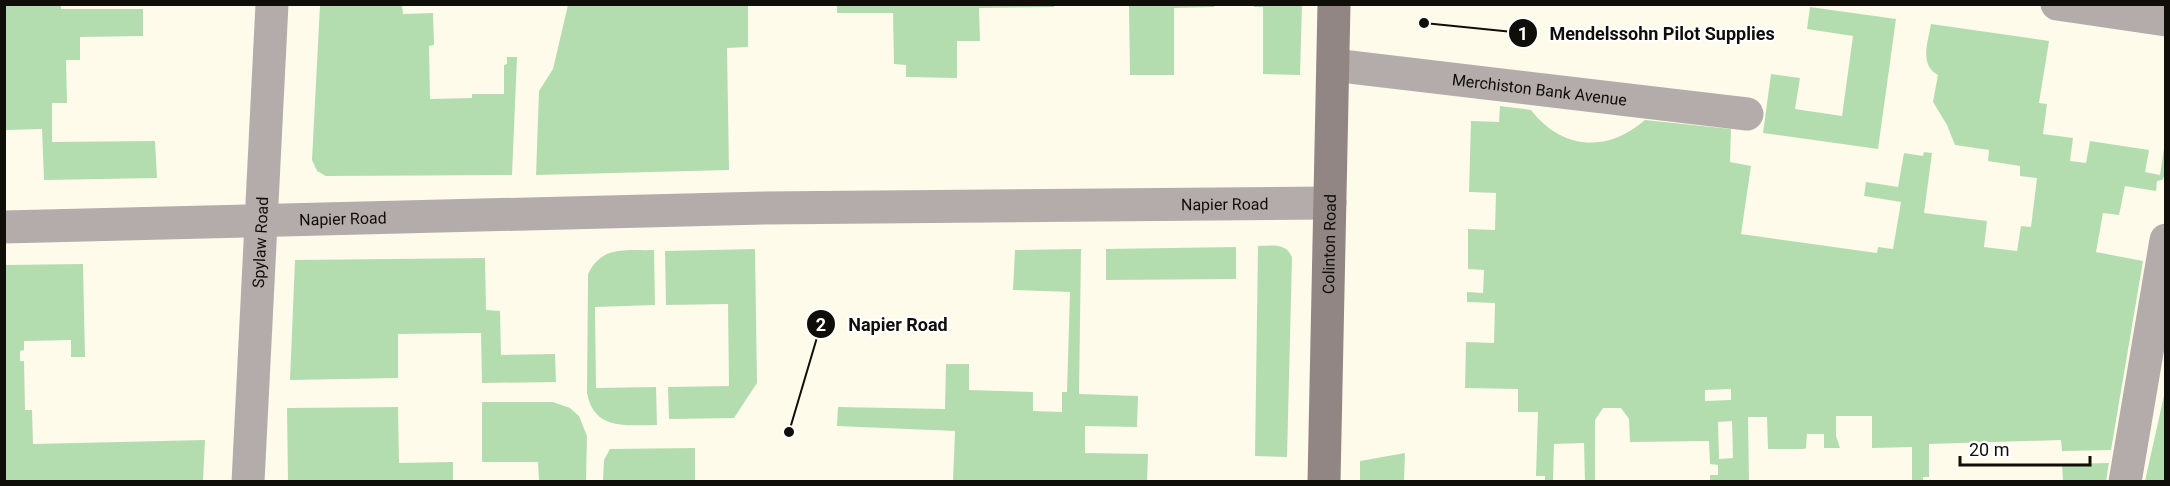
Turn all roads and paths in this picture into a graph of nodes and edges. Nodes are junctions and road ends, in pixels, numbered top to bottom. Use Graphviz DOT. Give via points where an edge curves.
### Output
graph roads {
  1 [pos="272,4"];
  2 [pos="1334,4"];
  3 [pos="2057,4"];
  4 [pos="2166,20"];
  5 [pos="1333,64"];
  6 [pos="1747,114"];
  7 [pos="1330,203"];
  8 [pos="260,220"];
  9 [pos="4,227"];
  10 [pos="2166,240"];
  11 [pos="248,482"];
  12 [pos="1324,482"];
  13 [pos="2125,482"];
  1 -- 8 [label="street, Spylaw Road"];
  2 -- 5 [label="street, Colinton Road"];
  3 -- 4 [label="street"];
  5 -- 6 [label="street, Merchiston Bank Avenue"];
  5 -- 7 [label="street, Colinton Road"];
  7 -- 8 [label="street, Napier Road" via="764,208"];
  7 -- 12 [label="street, Colinton Road"];
  8 -- 9 [label="street, Napier Road"];
  8 -- 11 [label="street, Spylaw Road"];
  10 -- 13 [label="street"];
}
